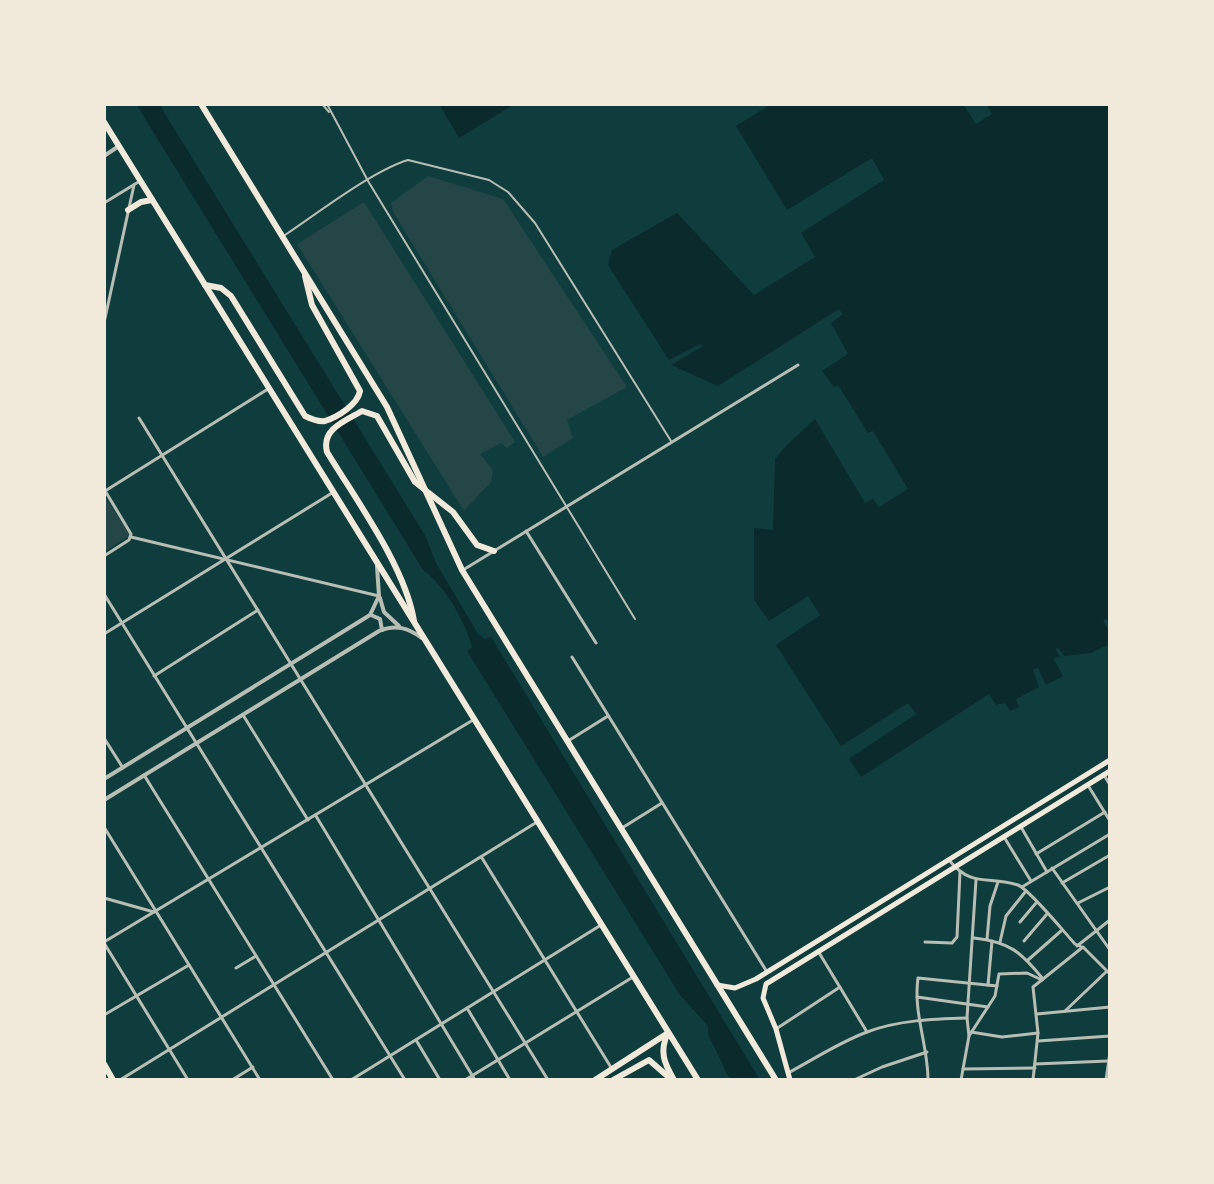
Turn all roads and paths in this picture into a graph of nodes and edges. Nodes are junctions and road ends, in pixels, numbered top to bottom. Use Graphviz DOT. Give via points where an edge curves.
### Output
graph roads {
  1 [pos="201,104"];
  2 [pos="324,104"];
  3 [pos="104,122"];
  4 [pos="107,134"];
  5 [pos="119,146"];
  6 [pos="106,148"];
  7 [pos="104,155"];
  8 [pos="368,181"];
  9 [pos="137,183"];
  10 [pos="152,200"];
  11 [pos="104,203"];
  12 [pos="128,210"];
  13 [pos="282,237"];
  14 [pos="305,273"];
  15 [pos="205,285"];
  16 [pos="104,323"];
  17 [pos="798,365"];
  18 [pos="269,389"];
  19 [pos="139,418"];
  20 [pos="672,442"];
  21 [pos="162,456"];
  22 [pos="105,490"];
  23 [pos="332,493"];
  24 [pos="429,494"];
  25 [pos="568,506"];
  26 [pos="526,531"];
  27 [pos="131,537"];
  28 [pos="494,551"];
  29 [pos="104,556"];
  30 [pos="225,559"];
  31 [pos="377,564"];
  32 [pos="462,570"];
  33 [pos="104,594"];
  34 [pos="379,596"];
  35 [pos="258,610"];
  36 [pos="370,615"];
  37 [pos="635,619"];
  38 [pos="122,623"];
  39 [pos="414,625"];
  40 [pos="401,627"];
  41 [pos="382,630"];
  42 [pos="104,634"];
  43 [pos="422,638"];
  44 [pos="596,643"];
  45 [pos="572,657"];
  46 [pos="291,664"];
  47 [pos="154,676"];
  48 [pos="301,679"];
  49 [pos="243,715"];
  50 [pos="608,716"];
  51 [pos="473,720"];
  52 [pos="186,728"];
  53 [pos="104,738"];
  54 [pos="568,741"];
  55 [pos="196,743"];
  56 [pos="1110,760"];
  57 [pos="123,768"];
  58 [pos="1107,773"];
  59 [pos="144,775"];
  60 [pos="104,779"];
  61 [pos="365,783"];
  62 [pos="1088,785"];
  63 [pos="1110,785"];
  64 [pos="104,800"];
  65 [pos="662,803"];
  66 [pos="1105,812"];
  67 [pos="315,816"];
  68 [pos="308,820"];
  69 [pos="1110,821"];
  70 [pos="537,822"];
  71 [pos="104,827"];
  72 [pos="1021,827"];
  73 [pos="622,828"];
  74 [pos="1110,834"];
  75 [pos="1004,837"];
  76 [pos="261,849"];
  77 [pos="1036,854"];
  78 [pos="1110,855"];
  79 [pos="481,856"];
  80 [pos="949,860"];
  81 [pos="1052,868"];
  82 [pos="958,870"];
  83 [pos="1047,872"];
  84 [pos="209,880"];
  85 [pos="976,880"];
  86 [pos="1031,881"];
  87 [pos="998,882"];
  88 [pos="1062,883"];
  89 [pos="1110,887"];
  90 [pos="430,888"];
  91 [pos="1024,889"];
  92 [pos="104,898"];
  93 [pos="1036,902"];
  94 [pos="1076,904"];
  95 [pos="156,912"];
  96 [pos="1047,914"];
  97 [pos="379,919"];
  98 [pos="1110,920"];
  99 [pos="1020,922"];
  100 [pos="601,925"];
  101 [pos="1062,930"];
  102 [pos="1094,931"];
  103 [pos="973,938"];
  104 [pos="987,939"];
  105 [pos="992,940"];
  106 [pos="1024,941"];
  107 [pos="925,942"];
  108 [pos="1000,942"];
  109 [pos="104,943"];
  110 [pos="1077,946"];
  111 [pos="1083,947"];
  112 [pos="1110,950"];
  113 [pos="818,951"];
  114 [pos="326,953"];
  115 [pos="256,956"];
  116 [pos="545,960"];
  117 [pos="1028,960"];
  118 [pos="189,965"];
  119 [pos="236,968"];
  120 [pos="767,972"];
  121 [pos="1109,973"];
  122 [pos="633,977"];
  123 [pos="1043,979"];
  124 [pos="969,983"];
  125 [pos="274,985"];
  126 [pos="717,985"];
  127 [pos="988,985"];
  128 [pos="997,986"];
  129 [pos="841,987"];
  130 [pos="494,991"];
  131 [pos="136,996"];
  132 [pos="917,997"];
  133 [pos="967,1005"];
  134 [pos="988,1007"];
  135 [pos="1110,1007"];
  136 [pos="467,1008"];
  137 [pos="1065,1011"];
  138 [pos="576,1012"];
  139 [pos="1037,1014"];
  140 [pos="104,1015"];
  141 [pos="221,1017"];
  142 [pos="967,1018"];
  143 [pos="918,1020"];
  144 [pos="442,1024"];
  145 [pos="776,1029"];
  146 [pos="867,1032"];
  147 [pos="668,1033"];
  148 [pos="1038,1033"];
  149 [pos="970,1034"];
  150 [pos="1110,1036"];
  151 [pos="416,1040"];
  152 [pos="1038,1041"];
  153 [pos="525,1043"];
  154 [pos="169,1050"];
  155 [pos="927,1052"];
  156 [pos="1110,1052"];
  157 [pos="390,1056"];
  158 [pos="498,1060"];
  159 [pos="1108,1061"];
  160 [pos="104,1064"];
  161 [pos="1035,1066"];
  162 [pos="253,1067"];
  163 [pos="612,1069"];
  164 [pos="963,1069"];
  165 [pos="363,1073"];
  166 [pos="788,1073"];
  167 [pos="474,1078"];
  168 [pos="862,1078"];
  169 [pos="113,1080"];
  170 [pos="120,1080"];
  171 [pos="188,1080"];
  172 [pos="232,1080"];
  173 [pos="260,1080"];
  174 [pos="333,1080"];
  175 [pos="351,1080"];
  176 [pos="367,1080"];
  177 [pos="405,1080"];
  178 [pos="440,1080"];
  179 [pos="465,1080"];
  180 [pos="510,1080"];
  181 [pos="548,1080"];
  182 [pos="595,1080"];
  183 [pos="613,1080"];
  184 [pos="673,1080"];
  185 [pos="698,1080"];
  186 [pos="776,1080"];
  187 [pos="790,1080"];
  188 [pos="854,1080"];
  189 [pos="928,1080"];
  190 [pos="961,1080"];
  191 [pos="1033,1080"];
  192 [pos="1106,1080"];
  1 -- 13 [label="main road"];
  2 -- 8 [label="lane"];
  3 -- 4 [label="main road"];
  4 -- 5 [label="main road"];
  5 -- 7 [label="street"];
  5 -- 9 [label="main road"];
  6 -- 7 [label="street"];
  8 -- 13 [label="lane"];
  8 -- 20 [label="lane" via="397,163 415,160 489,180 508,192 535,223"];
  8 -- 25 [label="lane"];
  9 -- 10 [label="main road"];
  9 -- 11 [label="street"];
  9 -- 12 [label="street"];
  10 -- 12 [label="main road"];
  10 -- 15 [label="main road"];
  12 -- 16 [label="street"];
  13 -- 14 [label="main road"];
  14 -- 15 [label="main road" via="312,305 359,386 355,403 325,421 305,416 231,296"];
  14 -- 24 [label="main road" via="381,397"];
  15 -- 18 [label="main road"];
  17 -- 20 [label="street"];
  18 -- 21 [label="street"];
  18 -- 23 [label="main road"];
  19 -- 21 [label="street"];
  20 -- 25 [label="street"];
  21 -- 22 [label="street"];
  21 -- 30 [label="street"];
  22 -- 27 [label="street"];
  23 -- 30 [label="street"];
  23 -- 31 [label="main road"];
  24 -- 28 [label="main road" via="453,512 477,545"];
  24 -- 32 [label="main road"];
  24 -- 39 [label="main road" via="410,476 377,416 362,411 330,430 327,452 399,574"];
  25 -- 26 [label="street"];
  25 -- 37 [label="lane"];
  26 -- 28 [label="street"];
  26 -- 44 [label="street"];
  27 -- 29 [label="street"];
  27 -- 30 [label="street"];
  28 -- 32 [label="street"];
  30 -- 34 [label="street"];
  30 -- 35 [label="street"];
  30 -- 38 [label="street"];
  31 -- 34 [label="street"];
  31 -- 39 [label="main road"];
  32 -- 54 [label="main road"];
  33 -- 38 [label="street"];
  34 -- 36 [label="street"];
  34 -- 40 [label="street" via="384,612"];
  35 -- 46 [label="street"];
  35 -- 47 [label="street"];
  36 -- 41 [label="street" via="380,619"];
  36 -- 46 [label="street"];
  38 -- 42 [label="street"];
  38 -- 47 [label="street"];
  39 -- 43 [label="main road"];
  40 -- 41 [label="street"];
  40 -- 43 [label="street"];
  41 -- 48 [label="street"];
  43 -- 51 [label="main road"];
  45 -- 50 [label="street"];
  46 -- 48 [label="street"];
  46 -- 52 [label="street"];
  47 -- 52 [label="street"];
  48 -- 49 [label="street"];
  48 -- 61 [label="street"];
  49 -- 55 [label="street"];
  49 -- 68 [label="street"];
  50 -- 54 [label="street"];
  50 -- 65 [label="street"];
  51 -- 61 [label="street"];
  51 -- 70 [label="main road"];
  52 -- 55 [label="street"];
  52 -- 57 [label="street"];
  53 -- 57 [label="street"];
  54 -- 73 [label="main road"];
  55 -- 59 [label="street"];
  55 -- 76 [label="street"];
  56 -- 80 [label="main road"];
  57 -- 60 [label="street"];
  58 -- 62 [label="main road"];
  58 -- 63 [label="street"];
  59 -- 64 [label="street"];
  59 -- 84 [label="street"];
  61 -- 67 [label="street"];
  61 -- 90 [label="street"];
  62 -- 66 [label="street"];
  62 -- 72 [label="main road"];
  65 -- 73 [label="street"];
  65 -- 120 [label="street"];
  66 -- 69 [label="street"];
  66 -- 77 [label="street"];
  67 -- 68 [label="street"];
  67 -- 97 [label="street"];
  68 -- 76 [label="street"];
  70 -- 79 [label="street"];
  70 -- 100 [label="main road"];
  71 -- 95 [label="street"];
  72 -- 75 [label="main road"];
  72 -- 77 [label="street"];
  73 -- 126 [label="main road"];
  74 -- 81 [label="street"];
  75 -- 82 [label="main road"];
  75 -- 86 [label="street"];
  76 -- 84 [label="street"];
  76 -- 114 [label="street"];
  77 -- 83 [label="street"];
  78 -- 88 [label="street"];
  79 -- 90 [label="street"];
  79 -- 116 [label="street"];
  80 -- 82 [label="street"];
  80 -- 120 [label="main road"];
  81 -- 83 [label="street"];
  81 -- 88 [label="street"];
  82 -- 85 [label="street"];
  82 -- 107 [label="street" via="957,937 952,943"];
  82 -- 113 [label="main road"];
  83 -- 86 [label="street"];
  84 -- 95 [label="street"];
  84 -- 115 [label="street"];
  85 -- 87 [label="street"];
  85 -- 103 [label="street"];
  86 -- 91 [label="street"];
  87 -- 91 [label="street"];
  87 -- 104 [label="street"];
  88 -- 94 [label="street"];
  89 -- 94 [label="street"];
  90 -- 97 [label="street"];
  90 -- 130 [label="street"];
  91 -- 93 [label="street"];
  91 -- 108 [label="street" via="1006,916"];
  92 -- 95 [label="street"];
  93 -- 96 [label="street"];
  93 -- 99 [label="street"];
  94 -- 102 [label="street"];
  95 -- 109 [label="street"];
  95 -- 118 [label="street"];
  96 -- 101 [label="street"];
  96 -- 106 [label="street"];
  97 -- 114 [label="street"];
  97 -- 144 [label="street"];
  98 -- 102 [label="street"];
  100 -- 116 [label="street"];
  100 -- 122 [label="main road"];
  101 -- 110 [label="street"];
  101 -- 117 [label="street"];
  102 -- 110 [label="street"];
  102 -- 112 [label="street"];
  103 -- 104 [label="street"];
  103 -- 124 [label="street"];
  104 -- 105 [label="street"];
  105 -- 108 [label="street"];
  105 -- 127 [label="street"];
  108 -- 117 [label="street"];
  109 -- 131 [label="street"];
  110 -- 111 [label="street"];
  111 -- 121 [label="street"];
  111 -- 123 [label="street"];
  113 -- 129 [label="street"];
  113 -- 145 [label="main road" via="764,987"];
  114 -- 125 [label="street"];
  114 -- 157 [label="street"];
  115 -- 119 [label="street"];
  115 -- 125 [label="street"];
  116 -- 130 [label="street"];
  116 -- 138 [label="street"];
  117 -- 123 [label="street"];
  118 -- 131 [label="street"];
  118 -- 141 [label="street"];
  120 -- 126 [label="main road" via="740,987"];
  121 -- 137 [label="street"];
  122 -- 138 [label="street"];
  122 -- 147 [label="main road"];
  123 -- 128 [label="street" via="1002,972"];
  123 -- 139 [label="street" via="1033,987"];
  124 -- 127 [label="street"];
  124 -- 132 [label="street" via="918,978"];
  124 -- 133 [label="street"];
  125 -- 141 [label="street"];
  125 -- 174 [label="street"];
  126 -- 186 [label="main road"];
  127 -- 128 [label="street"];
  128 -- 134 [label="street"];
  129 -- 145 [label="street"];
  129 -- 146 [label="street"];
  130 -- 136 [label="street"];
  130 -- 153 [label="street"];
  131 -- 140 [label="street"];
  131 -- 154 [label="street"];
  132 -- 133 [label="street"];
  132 -- 143 [label="street"];
  133 -- 134 [label="street"];
  133 -- 142 [label="street"];
  134 -- 149 [label="street"];
  135 -- 137 [label="street"];
  136 -- 144 [label="street"];
  136 -- 158 [label="street"];
  137 -- 139 [label="street"];
  138 -- 153 [label="street"];
  138 -- 163 [label="street"];
  139 -- 148 [label="street"];
  141 -- 154 [label="street"];
  141 -- 162 [label="street"];
  142 -- 143 [label="street"];
  142 -- 149 [label="street"];
  143 -- 146 [label="street"];
  143 -- 155 [label="street"];
  144 -- 151 [label="street"];
  144 -- 167 [label="street"];
  145 -- 166 [label="main road"];
  146 -- 166 [label="street"];
  147 -- 163 [label="main road"];
  147 -- 184 [label="main road" via="663,1058"];
  147 -- 185 [label="main road"];
  148 -- 149 [label="street"];
  148 -- 152 [label="street"];
  149 -- 164 [label="street"];
  150 -- 152 [label="street"];
  151 -- 157 [label="street"];
  151 -- 178 [label="street"];
  152 -- 161 [label="street"];
  153 -- 158 [label="street"];
  153 -- 181 [label="street"];
  154 -- 170 [label="street"];
  154 -- 171 [label="street"];
  155 -- 168 [label="street"];
  155 -- 189 [label="street"];
  156 -- 159 [label="street"];
  157 -- 165 [label="street"];
  157 -- 177 [label="street"];
  158 -- 167 [label="street"];
  158 -- 180 [label="street"];
  159 -- 161 [label="street"];
  159 -- 192 [label="street"];
  160 -- 169 [label="main road"];
  161 -- 164 [label="street"];
  161 -- 191 [label="street"];
  162 -- 172 [label="street"];
  162 -- 173 [label="street"];
  163 -- 182 [label="main road"];
  164 -- 190 [label="street"];
  165 -- 175 [label="street"];
  165 -- 176 [label="street"];
  166 -- 187 [label="main road"];
  167 -- 179 [label="street"];
  168 -- 188 [label="street"];
  183 -- 184 [label="main road" via="649,1060"];
}
